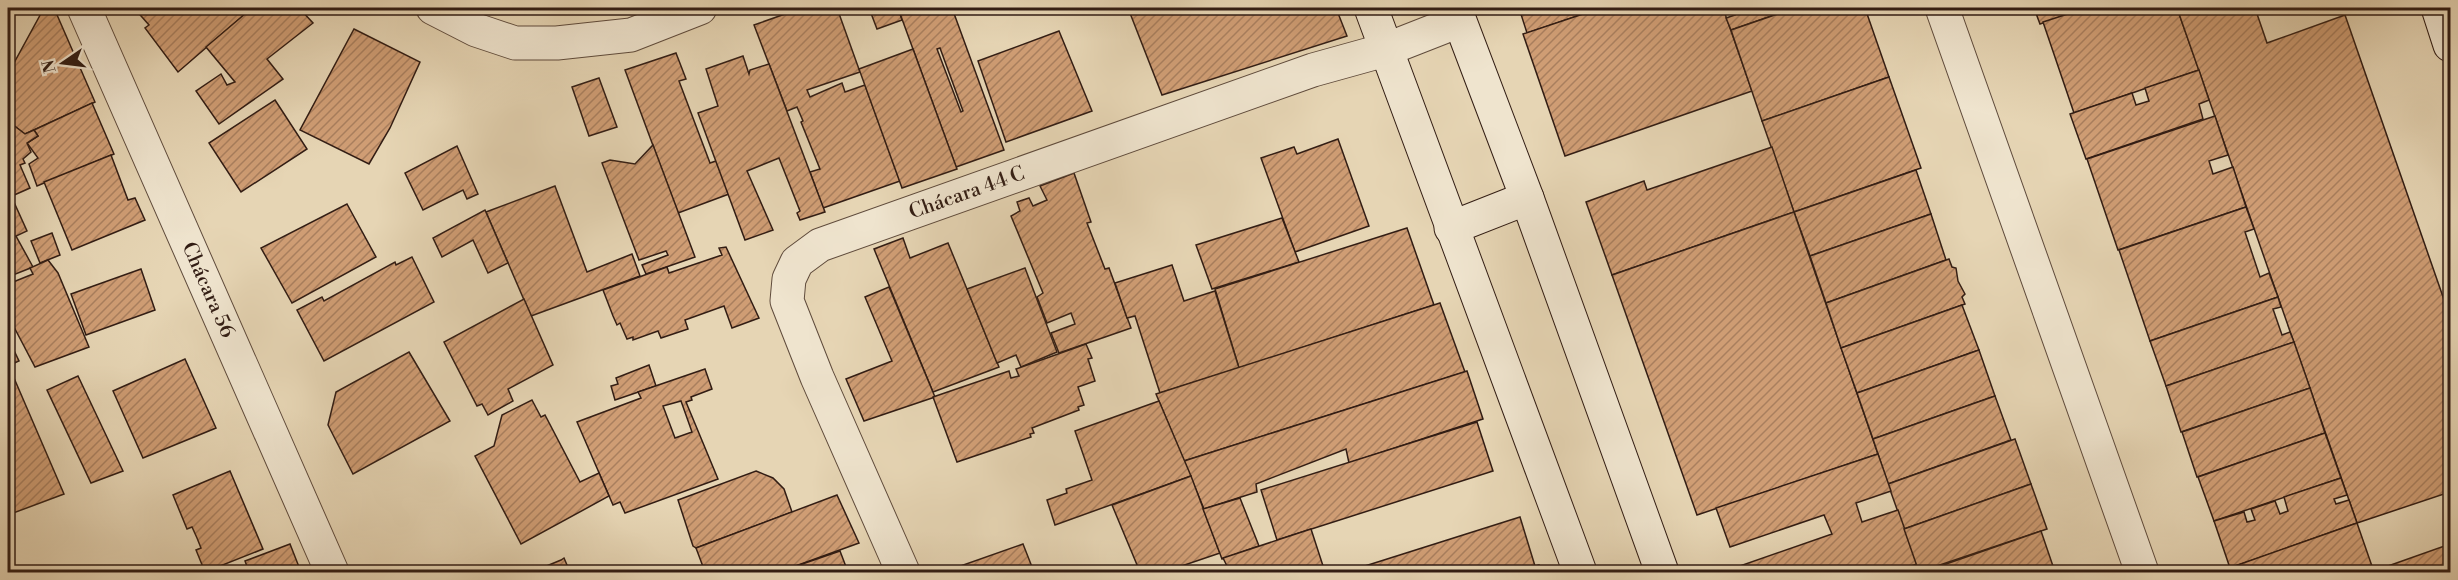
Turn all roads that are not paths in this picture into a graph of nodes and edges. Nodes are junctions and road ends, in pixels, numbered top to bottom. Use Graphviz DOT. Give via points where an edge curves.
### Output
graph roads {
  1 [pos="84,8"];
  2 [pos="433,8"];
  3 [pos="700,8"];
  4 [pos="1371,8"];
  5 [pos="1942,8"];
  6 [pos="2438,8"];
  7 [pos="1457,14"];
  8 [pos="2451,45"];
  9 [pos="1385,50"];
  10 [pos="1527,198"];
  11 [pos="1451,228"];
  12 [pos="332,573"];
  13 [pos="903,573"];
  14 [pos="1580,573"];
  15 [pos="1662,573"];
  16 [pos="2142,573"];
  1 -- 12 [label="street, Chácara 56"];
  2 -- 3 [label="street" via="476,30 516,43 557,43 631,35"];
  4 -- 9 [label="street"];
  5 -- 16 [label="street"];
  6 -- 8 [label="street"];
  7 -- 9 [label="street, Chácara 44 C"];
  7 -- 10 [label="street"];
  9 -- 11 [label="street"];
  9 -- 13 [label="street, Chácara 44 C" via="1313,70 820,245 797,262 789,279 787,301 816,377"];
  10 -- 11 [label="street"];
  10 -- 15 [label="street"];
  11 -- 14 [label="street"];
}
